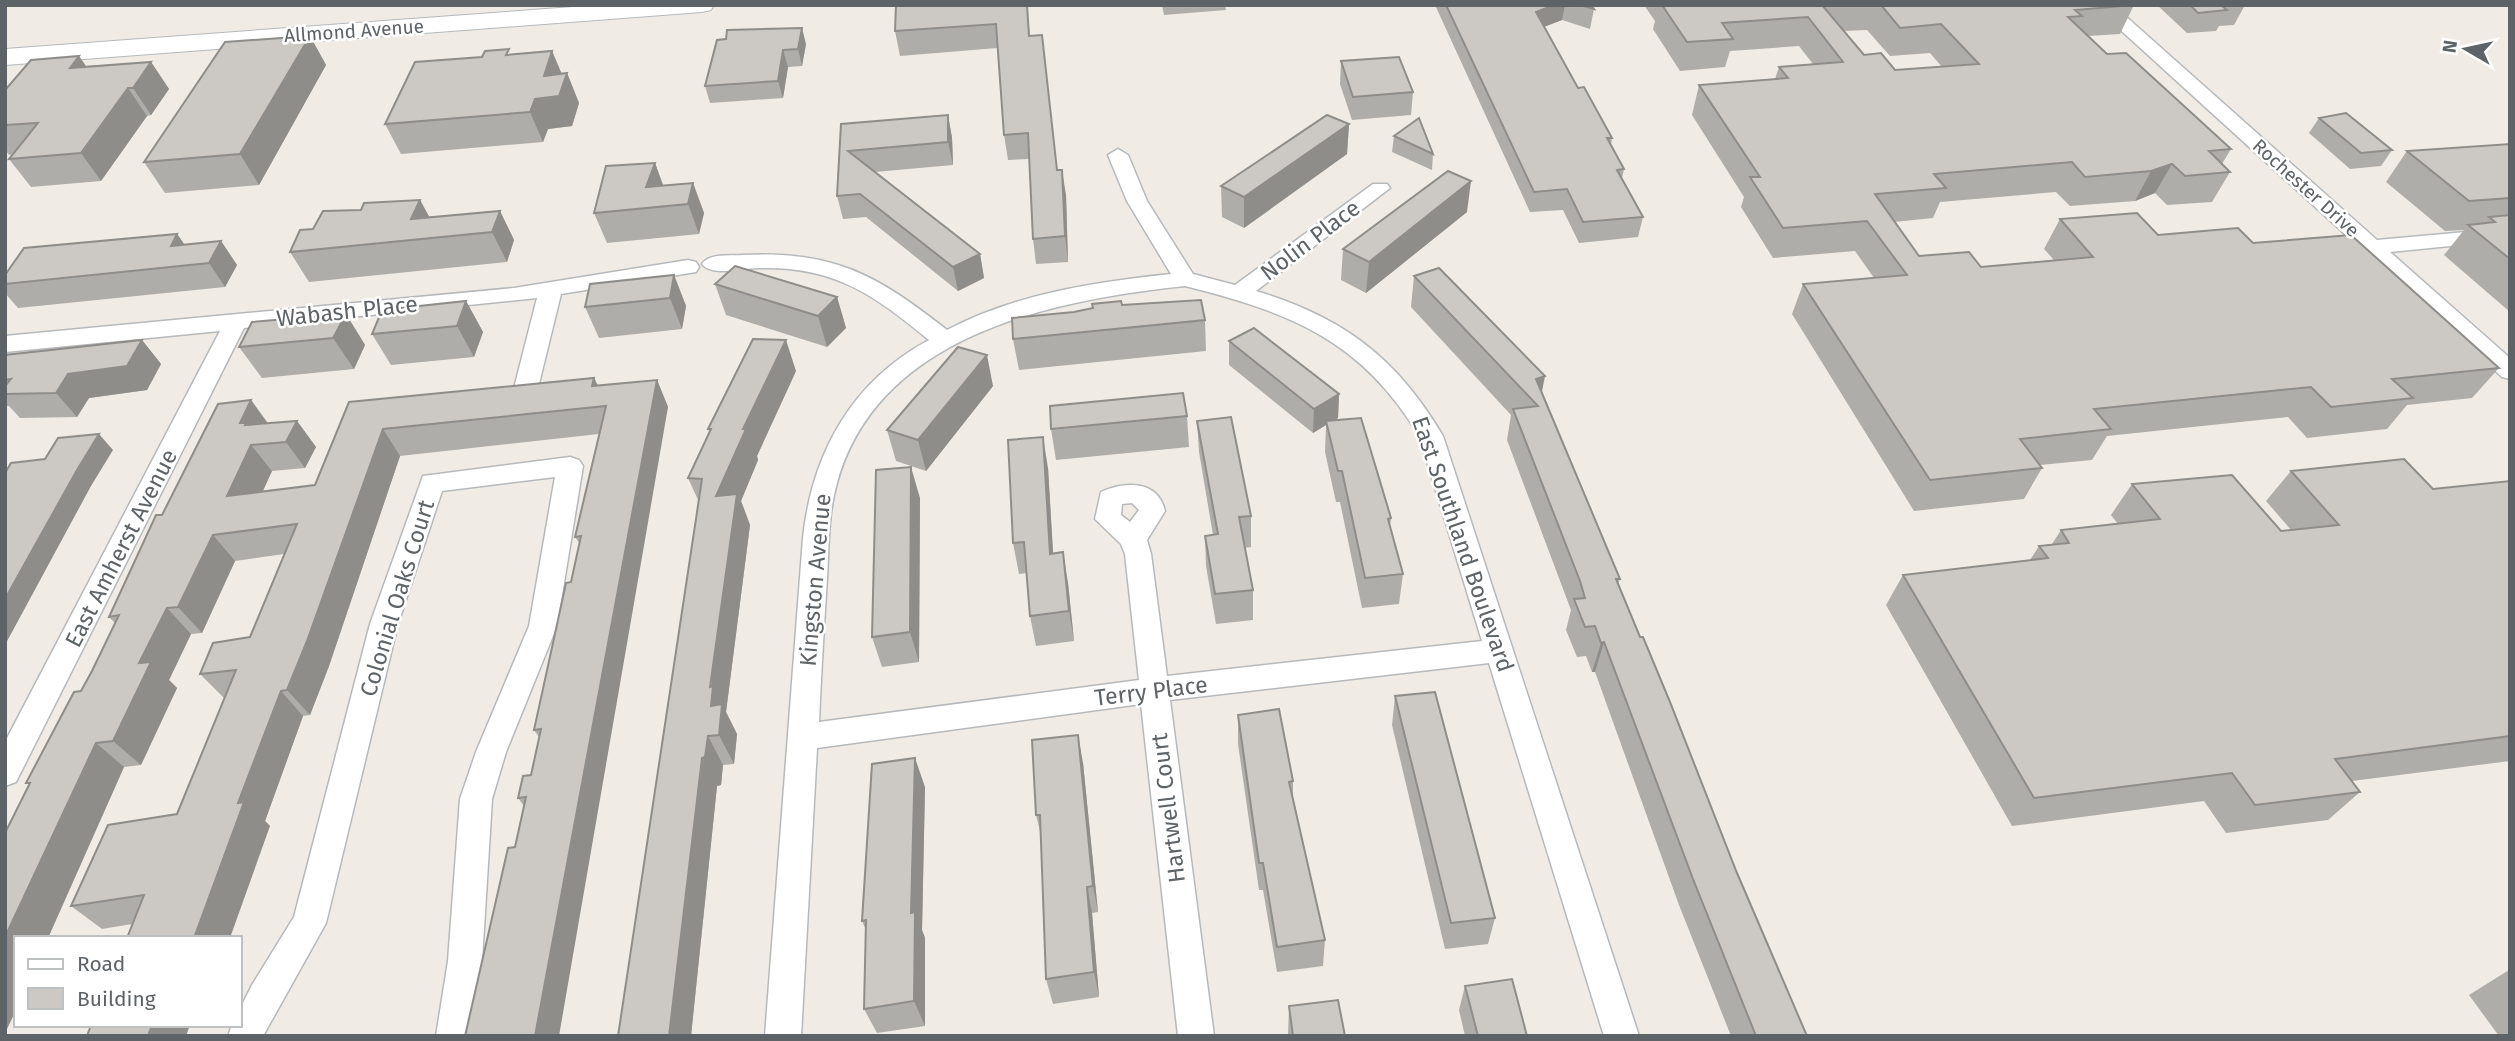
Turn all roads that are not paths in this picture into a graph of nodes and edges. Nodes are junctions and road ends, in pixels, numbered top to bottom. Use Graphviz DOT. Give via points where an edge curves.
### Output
graph roads {
  1 [pos="702,5"];
  2 [pos="2102,5"];
  3 [pos="5,57"];
  4 [pos="1118,155"];
  5 [pos="1380,188"];
  6 [pos="2510,234"];
  7 [pos="2372,247"];
  8 [pos="713,264"];
  9 [pos="688,267"];
  10 [pos="1185,279"];
  11 [pos="551,289"];
  12 [pos="1240,292"];
  13 [pos="236,323"];
  14 [pos="946,341"];
  15 [pos="5,344"];
  16 [pos="2510,370"];
  17 [pos="524,396"];
  18 [pos="1132,539"];
  19 [pos="1500,650"];
  20 [pos="1153,690"];
  21 [pos="803,737"];
  22 [pos="5,773"];
  23 [pos="245,1036"];
  24 [pos="453,1036"];
  25 [pos="783,1036"];
  26 [pos="1196,1036"];
  27 [pos="1622,1036"];
  1 -- 3 [label="street, Allmond Avenue"];
  2 -- 7 [label="street, Rochester Drive"];
  4 -- 10 [label="street" via="1132,192"];
  5 -- 12 [label="street, Nolin Place"];
  6 -- 7 [label="street"];
  7 -- 16 [label="street, Rochester Drive"];
  8 -- 14 [label="street" via="770,261 836,270 879,290"];
  9 -- 11 [label="street, Wabash Place"];
  10 -- 12 [label="street, East Southland Boulevard"];
  10 -- 14 [label="street, Kingston Avenue" via="1133,283 1030,304"];
  11 -- 13 [label="street, Wabash Place"];
  11 -- 17 [label="street"];
  12 -- 19 [label="street, East Southland Boulevard" via="1311,319 1353,342 1396,380 1415,404 1431,436"];
  13 -- 15 [label="street, Wabash Place"];
  13 -- 22 [label="street, East Amherst Avenue"];
  14 -- 21 [label="street, Kingston Avenue" via="919,356 877,391 839,444 824,480"];
  18 -- 20 [label="street, Hartwell Court" via="1138,554"];
  19 -- 20 [label="street, Terry Place"];
  19 -- 27 [label="street, East Southland Boulevard"];
  20 -- 21 [label="street, Terry Place"];
  20 -- 26 [label="street, Hartwell Court"];
  21 -- 25 [label="street, Kingston Avenue"];
  23 -- 24 [label="street, Colonial Oaks Court" via="309,923 384,624 432,483 570,466 543,626 476,799 465,961"];
}
